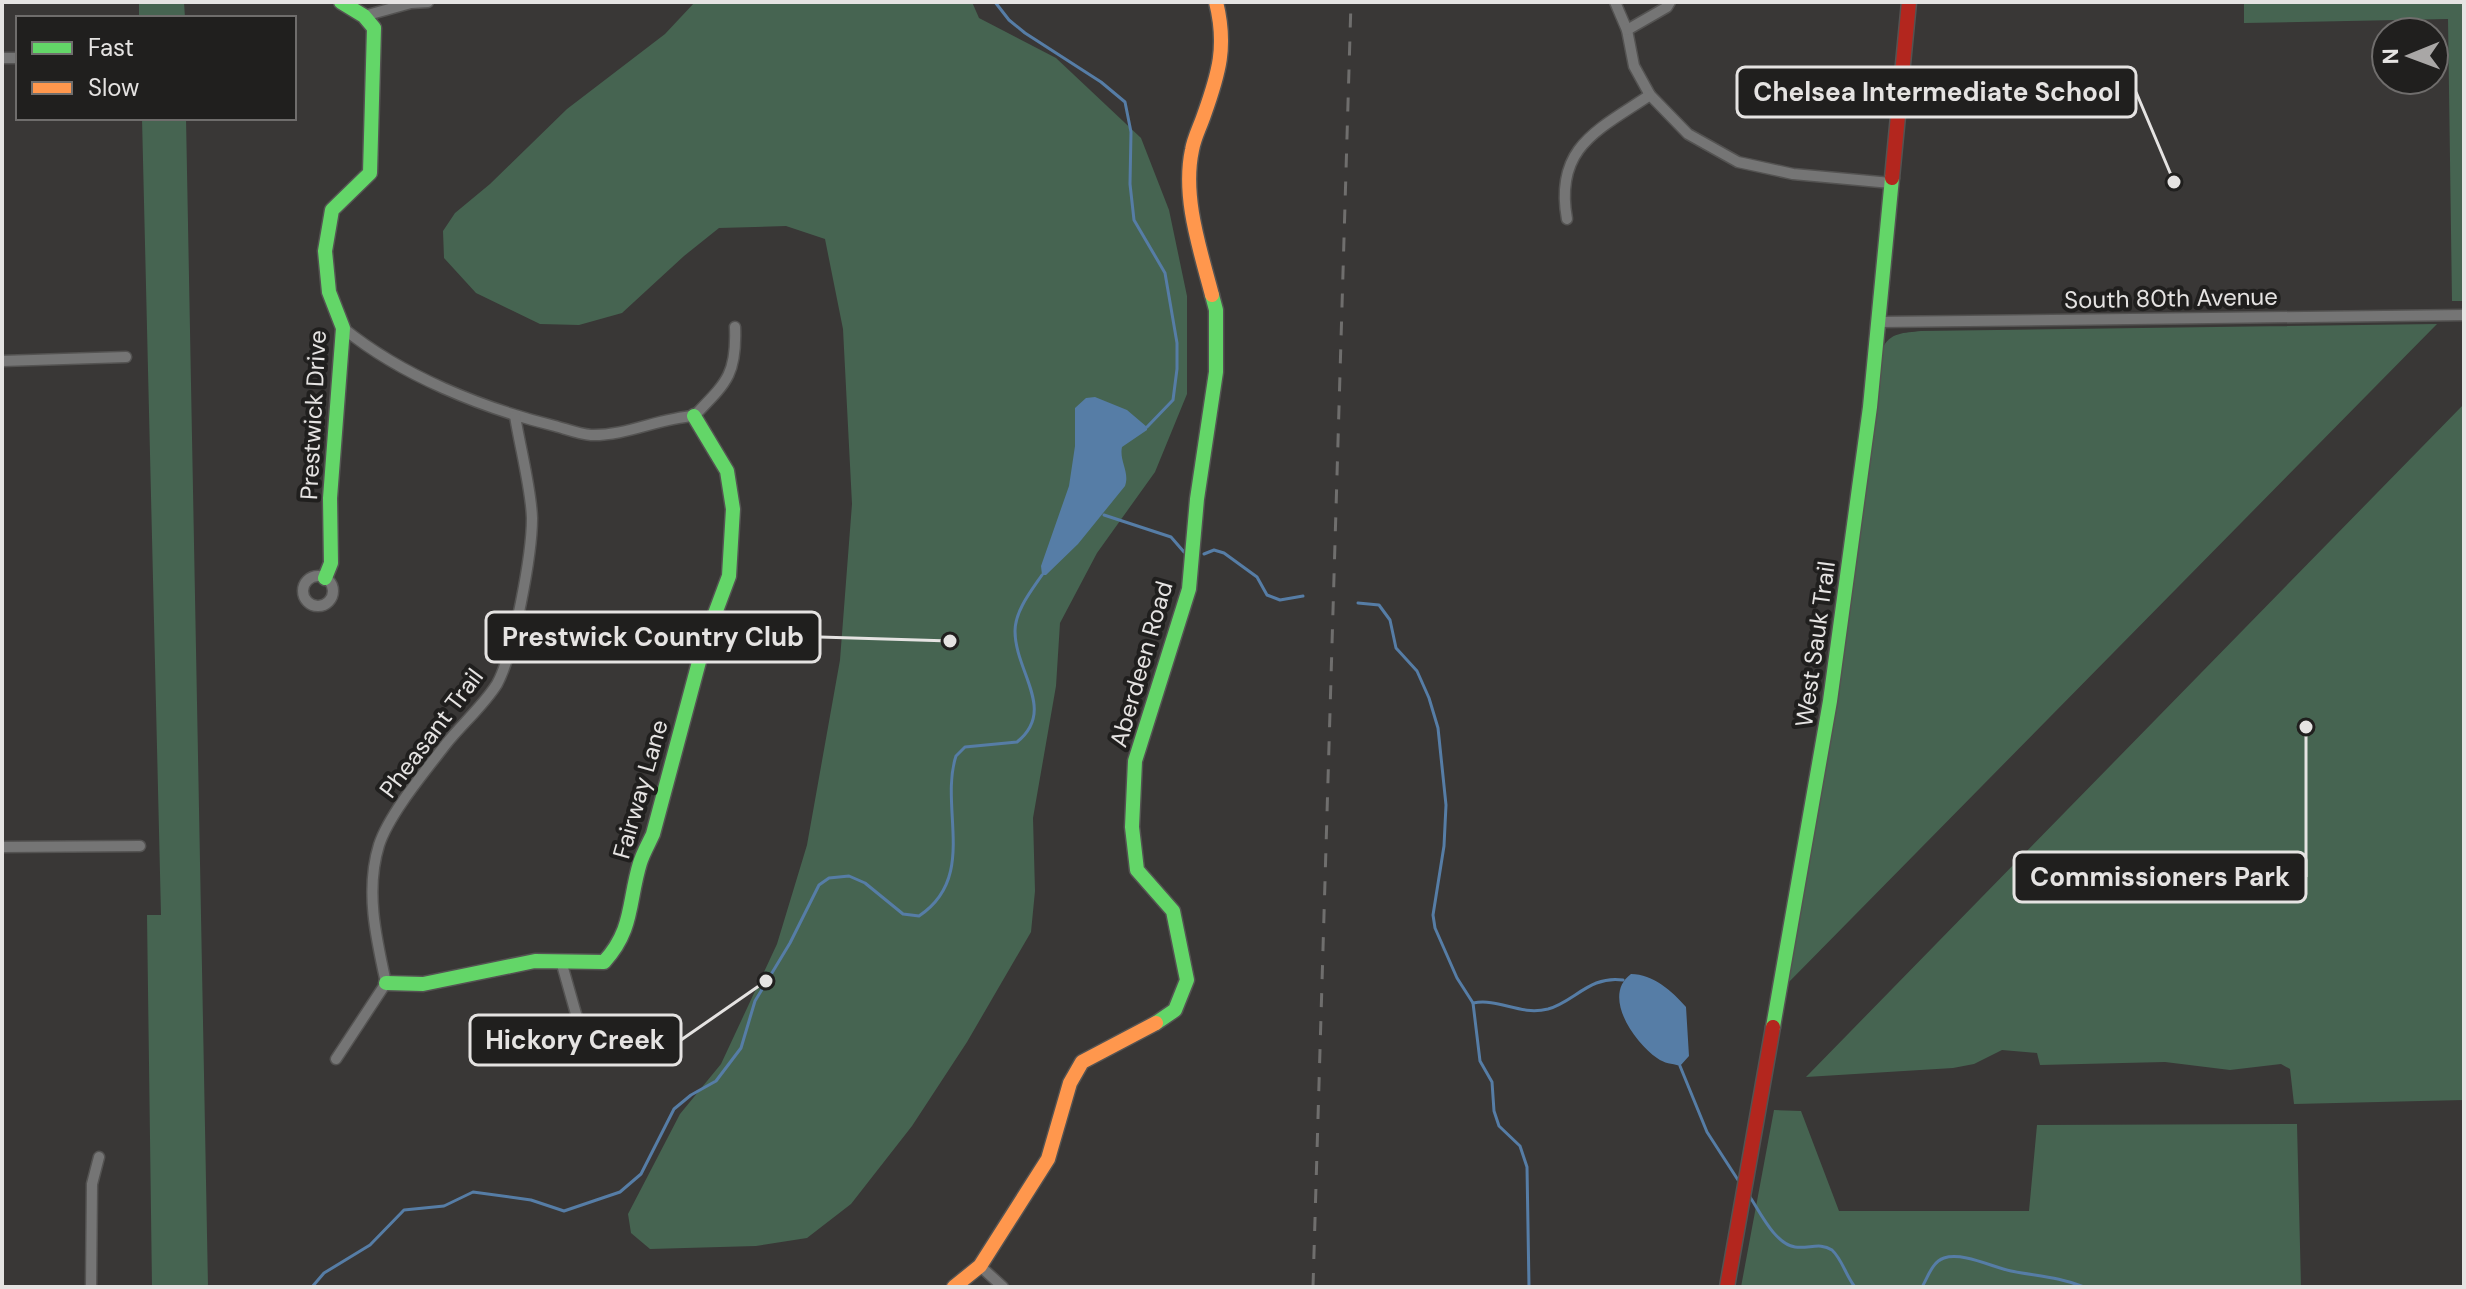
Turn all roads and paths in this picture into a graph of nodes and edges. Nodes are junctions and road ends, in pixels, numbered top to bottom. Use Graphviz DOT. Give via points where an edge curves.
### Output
graph roads {
  1 [pos="341,2"];
  2 [pos="428,2"];
  3 [pos="1216,2"];
  4 [pos="1615,2"];
  5 [pos="1670,2"];
  6 [pos="1909,2"];
  7 [pos="364,16"];
  8 [pos="1627,30"];
  9 [pos="1650,95"];
  10 [pos="1891,183"];
  11 [pos="1567,219"];
  12 [pos="2464,315"];
  13 [pos="1879,322"];
  14 [pos="735,327"];
  15 [pos="343,328"];
  16 [pos="126,357"];
  17 [pos="2,361"];
  18 [pos="515,416"];
  19 [pos="694,416"];
  20 [pos="325,578"];
  21 [pos="140,846"];
  22 [pos="2,847"];
  23 [pos="561,961"];
  24 [pos="386,983"];
  25 [pos="584,1042"];
  26 [pos="336,1059"];
  27 [pos="99,1157"];
  28 [pos="980,1266"];
  29 [pos="91,1287"];
  30 [pos="954,1287"];
  31 [pos="1003,1287"];
  32 [pos="1727,1287"];
  1 -- 7 [label="street"];
  2 -- 7 [label="street"];
  3 -- 28 [label="street, Aberdeen Road" via="1223,30 1218,77 1192,149 1188,182 1216,310 1216,372 1189,589 1135,761 1132,827 1137,870 1173,911 1187,980 1175,1010 1082,1062 1070,1083 1048,1159"];
  4 -- 8 [label="street"];
  5 -- 8 [label="street"];
  6 -- 10 [label="street, West Sauk Trail"];
  7 -- 15 [label="street, Prestwick Drive" via="374,28 370,173 332,210 325,251 329,292"];
  8 -- 9 [label="street" via="1634,66"];
  9 -- 10 [label="street" via="1688,134 1738,162 1793,174"];
  9 -- 11 [label="street" via="1593,133 1571,159 1563,196"];
  10 -- 13 [label="street, West Sauk Trail"];
  12 -- 13 [label="street, South 80th Avenue"];
  13 -- 32 [label="street, West Sauk Trail" via="1830,701"];
  14 -- 19 [label="street" via="736,355 726,382"];
  15 -- 18 [label="street" via="404,370"];
  15 -- 20 [label="street, Prestwick Drive" via="330,498 331,563"];
  16 -- 17 [label="street"];
  18 -- 19 [label="street" via="590,435"];
  18 -- 24 [label="street, Pheasant Trail" via="532,518 513,636 497,683 394,816 379,845 374,926"];
  19 -- 23 [label="street, Fairway Lane" via="727,471 733,509 729,576 704,643 653,834 640,863 628,928 604,962"];
  21 -- 22 [label="street"];
  23 -- 24 [label="street, Fairway Lane" via="534,961 407,986"];
  23 -- 25 [label="street"];
  24 -- 26 [label="street"];
  27 -- 29 [label="street" via="92,1184"];
  28 -- 30 [label="street, Aberdeen Road"];
  28 -- 31 [label="street"];
}
